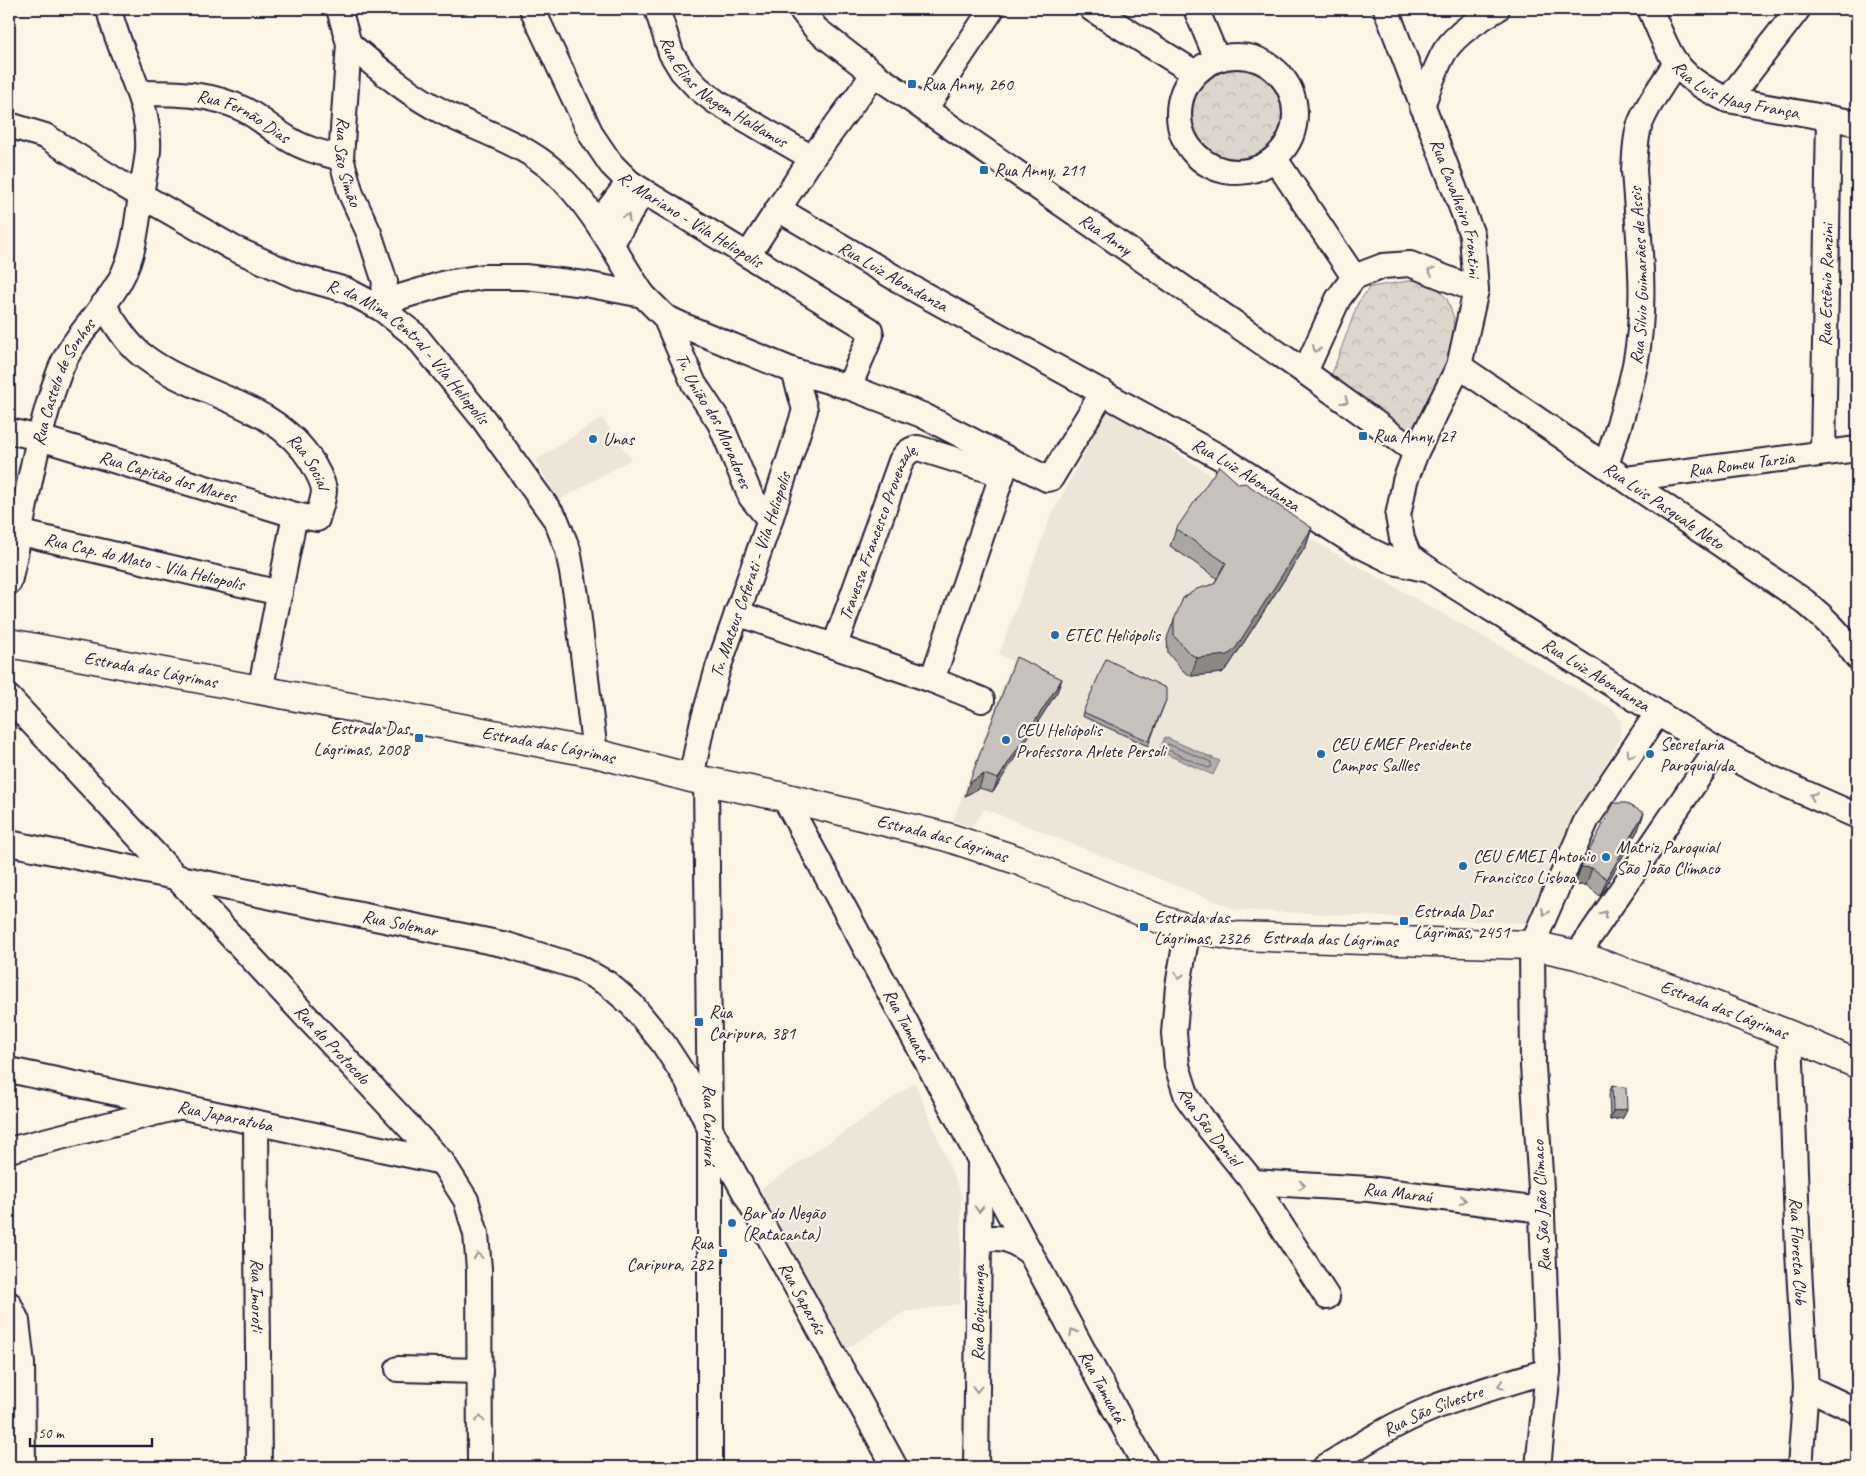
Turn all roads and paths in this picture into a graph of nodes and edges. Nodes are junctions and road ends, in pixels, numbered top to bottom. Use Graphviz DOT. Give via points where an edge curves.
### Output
graph roads {
  1 [pos="109,9"];
  2 [pos="339,9"];
  3 [pos="532,9"];
  4 [pos="657,9"];
  5 [pos="801,9"];
  6 [pos="992,9"];
  7 [pos="1092,9"];
  8 [pos="1196,9"];
  9 [pos="1386,9"];
  10 [pos="1497,9"];
  11 [pos="1650,9"];
  12 [pos="1798,9"];
  13 [pos="349,44"];
  14 [pos="1217,59"];
  15 [pos="1676,63"];
  16 [pos="1195,73"];
  17 [pos="874,74"];
  18 [pos="139,93"];
  19 [pos="1728,100"];
  20 [pos="1422,106"];
  21 [pos="925,109"];
  22 [pos="1829,118"];
  23 [pos="1857,123"];
  24 [pos="9,125"];
  25 [pos="341,158"];
  26 [pos="812,158"];
  27 [pos="1275,159"];
  28 [pos="636,187"];
  29 [pos="141,195"];
  30 [pos="778,209"];
  31 [pos="598,222"];
  32 [pos="612,243"];
  33 [pos="748,256"];
  34 [pos="1354,278"];
  35 [pos="1476,290"];
  36 [pos="643,295"];
  37 [pos="104,305"];
  38 [pos="382,309"];
  39 [pos="665,317"];
  40 [pos="1460,366"];
  41 [pos="794,371"];
  42 [pos="1305,372"];
  43 [pos="849,387"];
  44 [pos="1103,392"];
  45 [pos="9,431"];
  46 [pos="40,438"];
  47 [pos="1857,449"];
  48 [pos="1416,452"];
  49 [pos="1823,452"];
  50 [pos="1606,464"];
  51 [pos="1004,467"];
  52 [pos="1626,479"];
  53 [pos="295,515"];
  54 [pos="770,520"];
  55 [pos="15,531"];
  56 [pos="1429,570"];
  57 [pos="9,582"];
  58 [pos="280,593"];
  59 [pos="737,613"];
  60 [pos="9,643"];
  61 [pos="835,645"];
  62 [pos="1857,658"];
  63 [pos="932,680"];
  64 [pos="260,691"];
  65 [pos="9,698"];
  66 [pos="982,700"];
  67 [pos="1657,714"];
  68 [pos="1717,750"];
  69 [pos="596,753"];
  70 [pos="699,780"];
  71 [pos="784,797"];
  72 [pos="1857,816"];
  73 [pos="9,843"];
  74 [pos="175,876"];
  75 [pos="1188,928"];
  76 [pos="1532,945"];
  77 [pos="1577,955"];
  78 [pos="1790,1035"];
  79 [pos="1857,1064"];
  80 [pos="9,1070"];
  81 [pos="181,1106"];
  82 [pos="256,1124"];
  83 [pos="710,1129"];
  84 [pos="9,1150"];
  85 [pos="980,1160"];
  86 [pos="442,1162"];
  87 [pos="1253,1182"];
  88 [pos="1542,1210"];
  89 [pos="979,1240"];
  90 [pos="1029,1252"];
  91 [pos="1327,1297"];
  92 [pos="9,1304"];
  93 [pos="398,1368"];
  94 [pos="480,1371"];
  95 [pos="1548,1371"];
  96 [pos="1806,1387"];
  97 [pos="1857,1410"];
  98 [pos="1543,1466"];
  99 [pos="23,1467"];
  100 [pos="259,1467"];
  101 [pos="480,1467"];
  102 [pos="710,1467"];
  103 [pos="895,1467"];
  104 [pos="976,1467"];
  105 [pos="1146,1467"];
  106 [pos="1325,1467"];
  107 [pos="1800,1467"];
  1 -- 18 [label="street, Rua Castelo de Sonhos"];
  2 -- 13 [label="street, Rua São Simão"];
  3 -- 28 [label="street, R. Mariano - Vila Heliopolis" via="592,136 611,164"];
  4 -- 26 [label="street, Rua Elias Nagem Haldamus" via="671,53 698,88 716,102"];
  5 -- 17 [label="street, Rua Anny" via="816,29"];
  6 -- 21 [label="street"];
  7 -- 16 [label="street"];
  8 -- 14 [label="street"];
  9 -- 20 [label="street, Rua Cavalheiro Frontini"];
  10 -- 20 [label="street" via="1462,33 1446,50"];
  11 -- 15 [label="street, Rua Luis Haag França"];
  12 -- 19 [label="street"];
  13 -- 25 [label="street, Rua São Simão"];
  13 -- 31 [label="street" via="386,75 443,112 523,148 539,159 566,183"];
  14 -- 16 [label="street"];
  14 -- 27 [label="street" via="1234,55 1252,57 1269,65 1292,92 1296,110 1294,128 1287,145"];
  15 -- 19 [label="street, Rua Luis Haag França" via="1696,82"];
  15 -- 50 [label="street, Rua Silvio Guimarâes de Assis" via="1639,126 1635,147 1642,309 1636,364"];
  16 -- 27 [label="street" via="1184,90 1179,109 1180,129 1192,152 1219,171 1239,174 1258,169"];
  17 -- 21 [label="street, Rua Anny"];
  17 -- 26 [label="street"];
  18 -- 25 [label="street, Rua Fernão Dias" via="184,93 220,101 244,110 310,150"];
  18 -- 29 [label="street, Rua Castelo de Sonhos" via="147,127 148,150"];
  19 -- 22 [label="street, Rua Luis Haag França"];
  20 -- 35 [label="street, Rua Cavalheiro Frontini" via="1472,235"];
  21 -- 42 [label="street, Rua Anny"];
  22 -- 23 [label="street, Rua Luis Haag França"];
  22 -- 49 [label="street, Rua Estênio Ranzini"];
  24 -- 29 [label="street, R. da Mina Central - Vila Heliopolis" via="45,136"];
  25 -- 38 [label="street, Rua São Simão" via="351,194 386,282"];
  26 -- 30 [label="street"];
  27 -- 34 [label="street"];
  28 -- 31 [label="street"];
  32 -- 28 [label="street, one-way"];
  28 -- 33 [label="street, R. Mariano - Vila Heliopolis"];
  29 -- 37 [label="street, Rua Castelo de Sonhos" via="134,247 123,276"];
  29 -- 38 [label="street, R. da Mina Central - Vila Heliopolis" via="233,248 296,276 346,290"];
  30 -- 33 [label="street"];
  30 -- 44 [label="street, Rua Luiz Abondanza" via="914,289"];
  31 -- 32 [label="street"];
  32 -- 36 [label="street"];
  33 -- 43 [label="street, R. Mariano - Vila Heliopolis" via="870,330 871,335"];
  35 -- 34 [label="street, one-way" via="1410,264 1383,266"];
  34 -- 42 [label="street, one-way" via="1338,299"];
  35 -- 40 [label="street, Rua Cavalheiro Frontini"];
  36 -- 38 [label="street" via="555,280 483,277 446,283 400,297"];
  36 -- 39 [label="street"];
  37 -- 46 [label="street, Rua Castelo de Sonhos" via="73,344 59,372"];
  37 -- 53 [label="street, Rua Social" via="123,336 145,358 183,380 267,418 304,449 324,490 317,519"];
  38 -- 69 [label="street, R. da Mina Central - Vila Heliopolis" via="416,336 484,420 556,520 568,550 576,595"];
  39 -- 41 [label="street"];
  39 -- 54 [label="street, Tv. União dos Moradores" via="694,384 720,423 751,497"];
  40 -- 48 [label="street, Rua Cavalheiro Frontini"];
  40 -- 50 [label="street, Rua Luis Pasquale Neto"];
  41 -- 43 [label="street"];
  41 -- 54 [label="street, Tv. Mateus Coferati - Vila Heliopolis" via="805,410"];
  42 -- 48 [label="street, Rua Anny, one-way"];
  43 -- 51 [label="street" via="922,415 970,438"];
  44 -- 51 [label="street" via="1051,478"];
  44 -- 56 [label="street, Rua Luiz Abondanza" via="1225,460 1367,550 1394,562"];
  45 -- 46 [label="street, Rua Capitão dos Mares"];
  46 -- 53 [label="street, Rua Capitão dos Mares"];
  46 -- 55 [label="street, Rua Castelo de Sonhos"];
  47 -- 49 [label="street, Rua Romeu Tarzia"];
  48 -- 56 [label="street, Rua Cavalheiro Frontini" via="1405,481 1398,516 1409,556"];
  49 -- 52 [label="street, Rua Romeu Tarzia"];
  50 -- 52 [label="street, Rua Luis Pasquale Neto"];
  51 -- 61 [label="street, Travessa Francesco Provenzale," via="918,448 905,455"];
  51 -- 63 [label="street"];
  52 -- 62 [label="street, Rua Luis Pasquale Neto" via="1804,600 1826,618"];
  53 -- 58 [label="street, Rua Social"];
  54 -- 59 [label="street, Tv. Mateus Coferati - Vila Heliopolis"];
  55 -- 57 [label="street, Rua Castelo de Sonhos"];
  55 -- 58 [label="street, Rua Cap. do Mato - Vila Heliopolis"];
  56 -- 67 [label="street, Rua Luiz Abondanza"];
  58 -- 64 [label="street, Rua Social"];
  59 -- 61 [label="street"];
  59 -- 70 [label="street, Tv. Mateus Coferati - Vila Heliopolis" via="702,724"];
  60 -- 64 [label="main road, Estrada das Lágrimas"];
  61 -- 63 [label="street"];
  63 -- 66 [label="street"];
  64 -- 69 [label="main road, Estrada das Lágrimas"];
  65 -- 74 [label="street, Rua do Protocolo"];
  67 -- 68 [label="street, Rua Luiz Abondanza"];
  67 -- 76 [label="street, one-way" via="1587,819"];
  72 -- 68 [label="street, Rua Luiz Abondanza, one-way"];
  77 -- 68 [label="street, one-way"];
  69 -- 70 [label="main road, Estrada das Lágrimas"];
  70 -- 71 [label="main road, Estrada das Lágrimas"];
  70 -- 83 [label="street, Rua Caripurá"];
  71 -- 75 [label="main road, Estrada das Lágrimas" via="974,846"];
  71 -- 85 [label="street, Rua Tamuatá"];
  73 -- 74 [label="street, Rua Solemar"];
  74 -- 83 [label="street, Rua Solemar" via="507,945 578,967 620,994 663,1043 687,1080"];
  74 -- 86 [label="street, Rua do Protocolo"];
  75 -- 76 [label="main road, Estrada das Lágrimas" via="1234,936"];
  75 -- 87 [label="street, Rua São Daniel, one-way" via="1174,1034 1178,1066 1187,1097"];
  76 -- 77 [label="main road, Estrada das Lágrimas"];
  76 -- 88 [label="street, Rua São João Climaco" via="1533,1066"];
  77 -- 78 [label="main road, Estrada das Lágrimas" via="1688,994"];
  78 -- 79 [label="main road, Estrada das Lágrimas"];
  78 -- 96 [label="street, Rua Floresta Club"];
  80 -- 81 [label="street, Rua Japaratuba"];
  81 -- 82 [label="street, Rua Japaratuba"];
  81 -- 84 [label="street"];
  82 -- 86 [label="street, Rua Japaratuba"];
  82 -- 100 [label="street, Rua Imoroti"];
  83 -- 102 [label="street, Rua Caripurá"];
  83 -- 103 [label="street, Rua Saparás"];
  85 -- 89 [label="street, Rua Boiçununga, one-way"];
  85 -- 90 [label="street, Rua Tamuatá"];
  94 -- 86 [label="street, Rua do Protocolo, one-way" via="476,1234 466,1200"];
  87 -- 88 [label="street, Rua Maraú, one-way" via="1369,1189"];
  87 -- 91 [label="street, Rua São Daniel"];
  88 -- 95 [label="street, Rua São João Climaco"];
  89 -- 90 [label="street" via="1002,1238"];
  89 -- 104 [label="street, Rua Boiçununga, one-way"];
  105 -- 90 [label="street, Rua Tamuatá, one-way"];
  92 -- 99 [label="street" via="17,1321 22,1364"];
  93 -- 94 [label="street"];
  101 -- 94 [label="street, Rua do Protocolo, one-way"];
  95 -- 98 [label="street, Rua São João Climaco"];
  95 -- 106 [label="street, Rua São Silvestre, one-way" via="1434,1408 1368,1440"];
  96 -- 97 [label="street"];
  96 -- 107 [label="street, Rua Floresta Club"];
}
